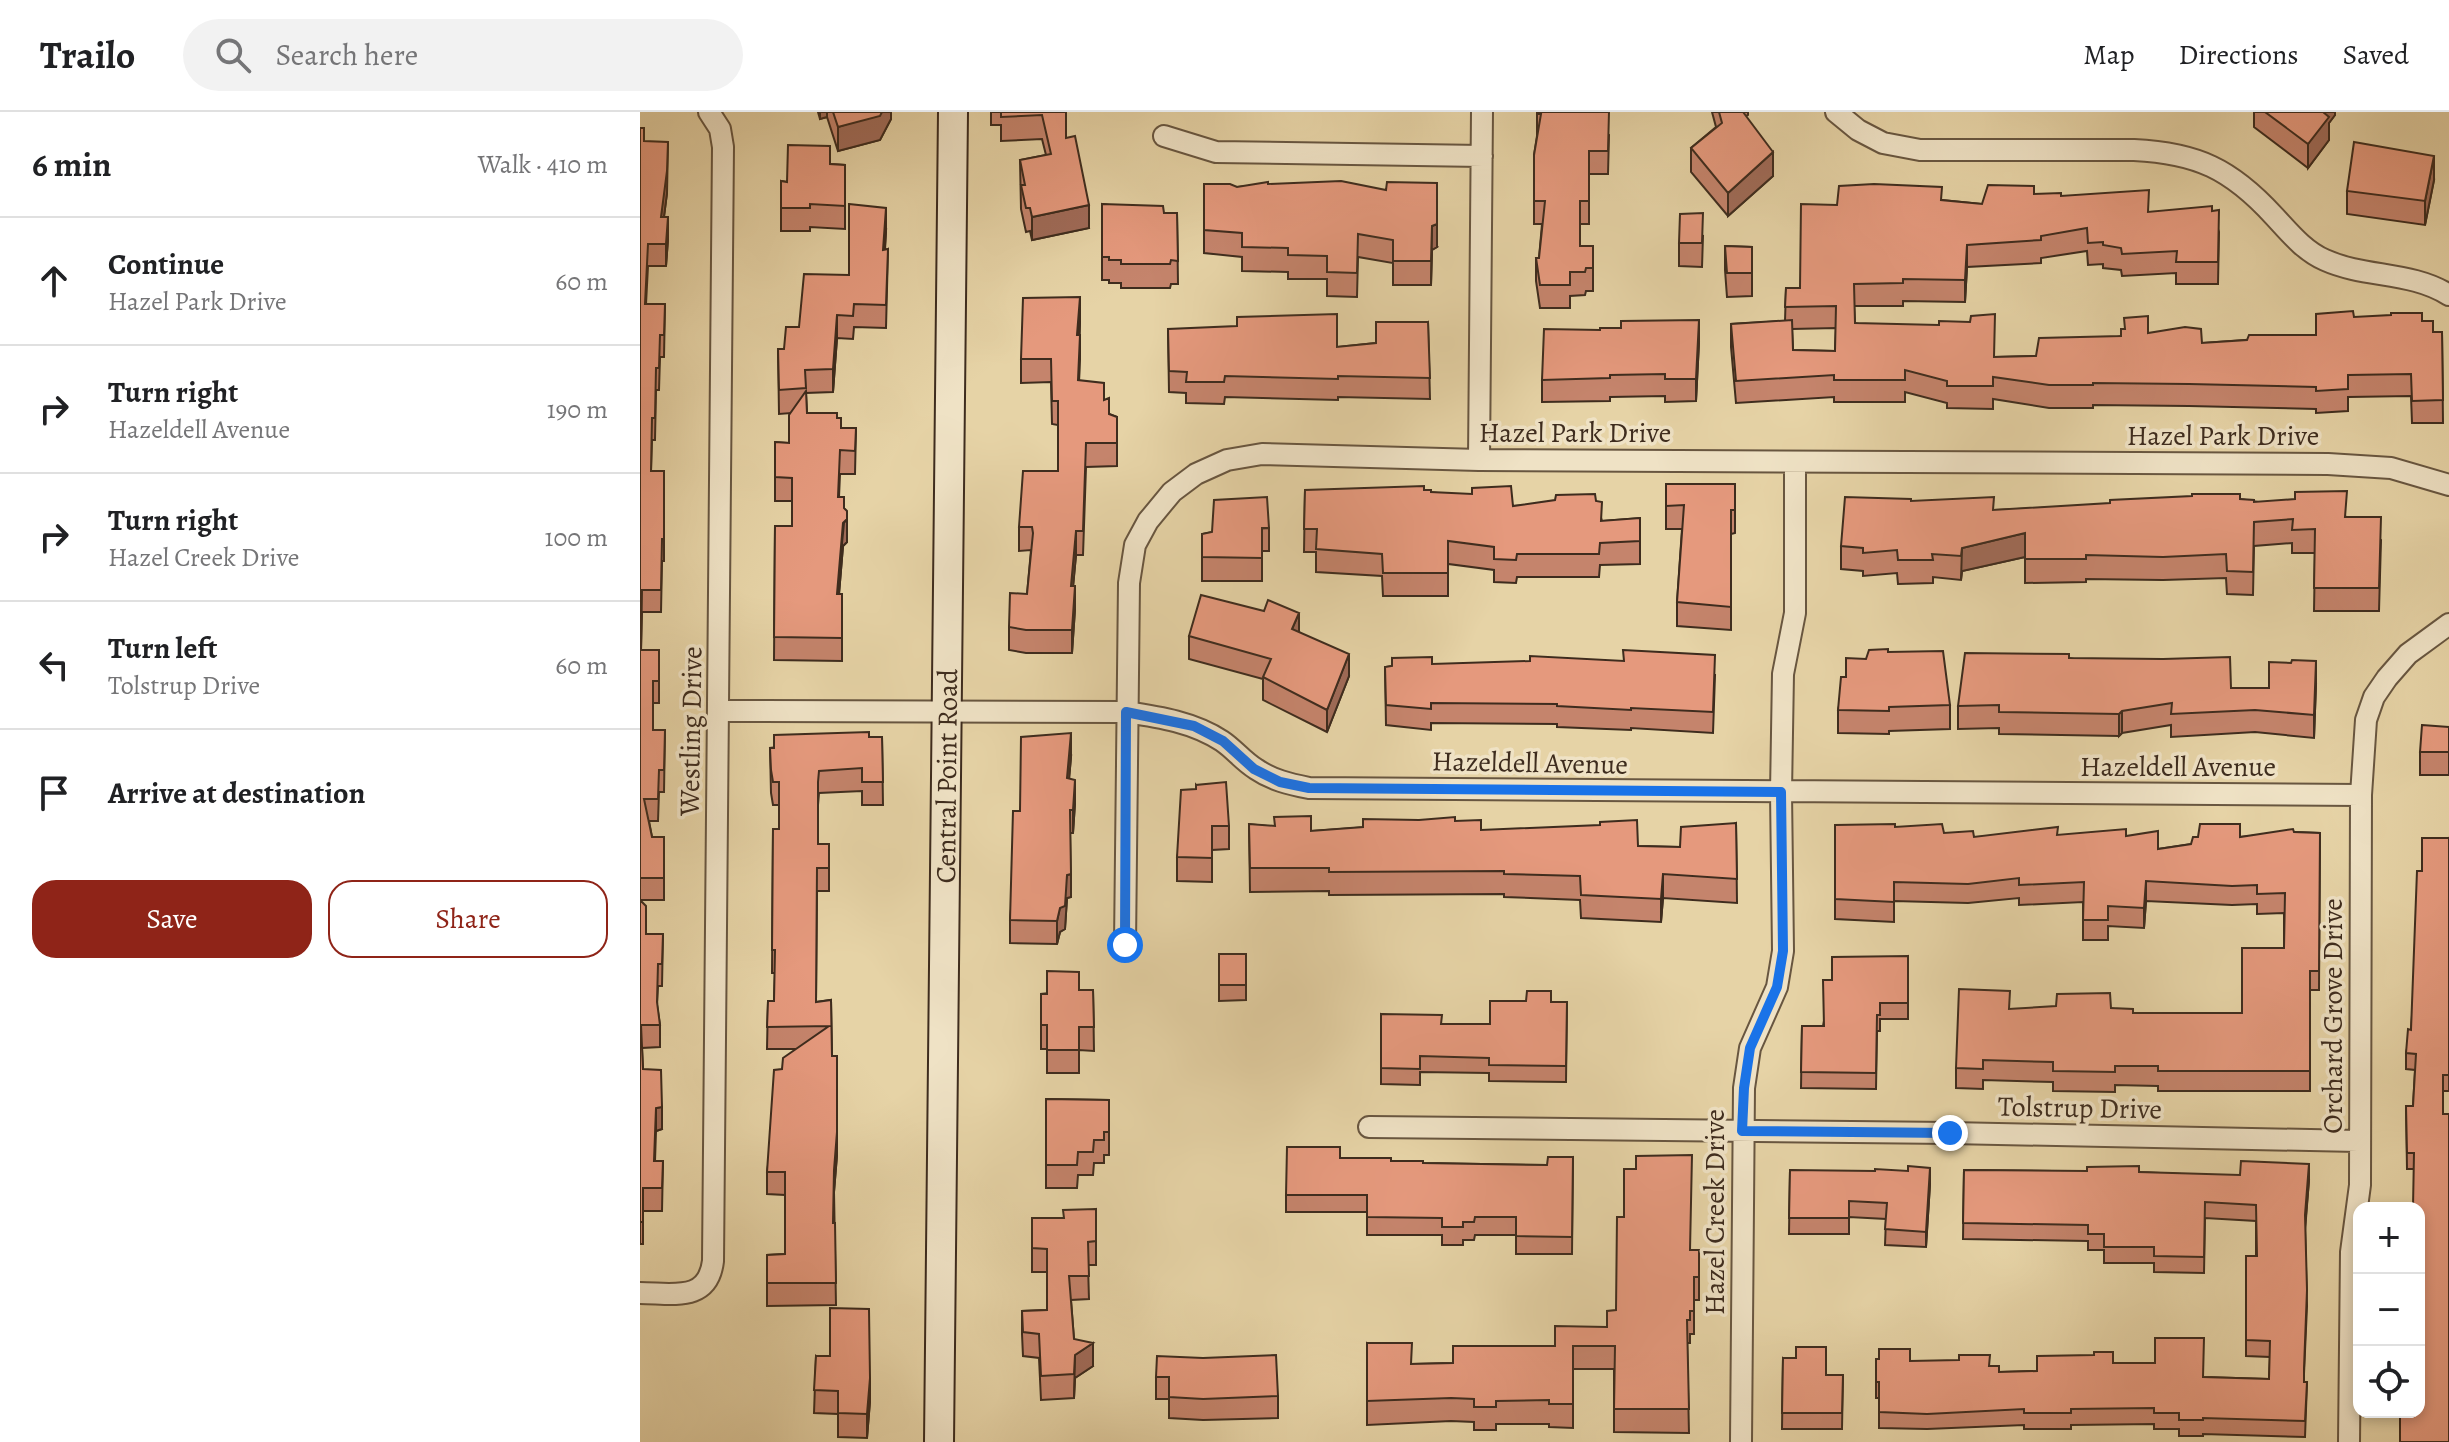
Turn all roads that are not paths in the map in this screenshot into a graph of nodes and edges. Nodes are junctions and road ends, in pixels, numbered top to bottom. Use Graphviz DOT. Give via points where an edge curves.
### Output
graph roads {
  1 [pos="709,112"];
  2 [pos="953,112"];
  3 [pos="1482,112"];
  4 [pos="1836,112"];
  5 [pos="1164,136"];
  6 [pos="1482,156"];
  7 [pos="2449,295"];
  8 [pos="1479,460"];
  9 [pos="1795,462"];
  10 [pos="2449,485"];
  11 [pos="2449,624"];
  12 [pos="947,710"];
  13 [pos="718,711"];
  14 [pos="1126,712"];
  15 [pos="1781,792"];
  16 [pos="2361,795"];
  17 [pos="1125,945"];
  18 [pos="1369,1127"];
  19 [pos="1742,1131"];
  20 [pos="2358,1141"];
  21 [pos="640,1293"];
  22 [pos="939,1442"];
  23 [pos="1741,1442"];
  24 [pos="2349,1442"];
  1 -- 13 [label="street, Westling Drive" via="723,147"];
  2 -- 12 [label="street, Central Point Road"];
  3 -- 6 [label="street"];
  4 -- 7 [label="street" via="1883,143 1920,150 2134,150 2188,157 2243,186 2301,245 2324,260 2407,277"];
  5 -- 6 [label="street" via="1216,152"];
  6 -- 8 [label="street"];
  8 -- 9 [label="street, Hazel Park Drive"];
  8 -- 14 [label="street, Hazel Park Drive" via="1262,454 1227,460 1196,474 1172,492 1135,545"];
  9 -- 10 [label="street, Hazel Park Drive" via="2357,464"];
  9 -- 15 [label="street, Hazel Creek Drive" via="1795,613 1783,674"];
  11 -- 16 [label="street, Orchard Grove Drive" via="2408,654 2374,697 2366,720"];
  12 -- 13 [label="street, Hazeldell Avenue"];
  12 -- 14 [label="street, Hazeldell Avenue"];
  12 -- 22 [label="street, Central Point Road"];
  13 -- 21 [label="street, Westling Drive" via="711,1274 691,1294"];
  14 -- 15 [label="street, Hazeldell Avenue" via="1194,726 1223,741 1254,769 1309,788"];
  14 -- 17 [label="street, Hazel Park Drive"];
  15 -- 16 [label="street, Hazeldell Avenue"];
  15 -- 19 [label="street, Hazel Creek Drive" via="1783,951 1771,1004 1750,1048"];
  16 -- 20 [label="street, Orchard Grove Drive"];
  18 -- 19 [label="street, Tolstrup Drive"];
  19 -- 20 [label="street, Tolstrup Drive"];
  19 -- 23 [label="street, Hazel Creek Drive"];
  20 -- 24 [label="street, Orchard Grove Drive"];
}
